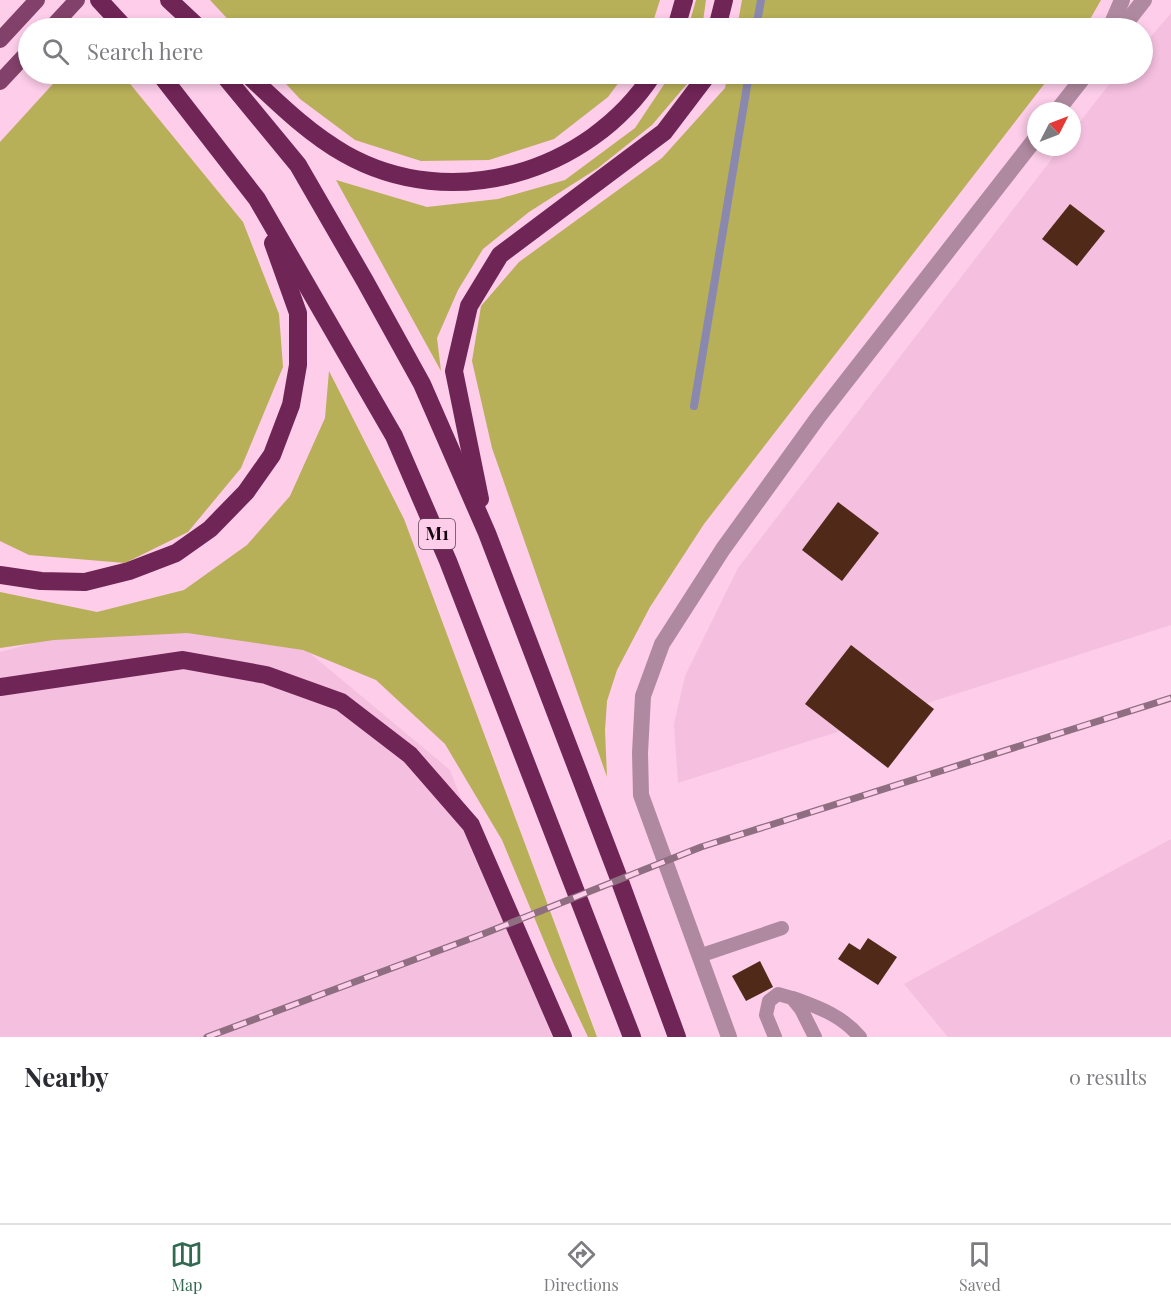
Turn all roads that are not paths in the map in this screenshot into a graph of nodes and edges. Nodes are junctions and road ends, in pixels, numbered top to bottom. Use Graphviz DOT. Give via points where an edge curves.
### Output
graph roads {
  1 [pos="37,0"];
  2 [pos="77,0"];
  3 [pos="99,0"];
  4 [pos="163,0"];
  5 [pos="169,0"];
  6 [pos="684,0"];
  7 [pos="724,0"];
  8 [pos="1122,0"];
  9 [pos="1144,0"];
  10 [pos="20,18"];
  11 [pos="60,18"];
  12 [pos="116,18"];
  13 [pos="178,18"];
  14 [pos="188,18"];
  15 [pos="679,18"];
  16 [pos="720,18"];
  17 [pos="1114,18"];
  18 [pos="1130,18"];
  19 [pos="18,21"];
  20 [pos="0,40"];
  21 [pos="18,63"];
  22 [pos="0,82"];
  23 [pos="168,84"];
  24 [pos="231,84"];
  25 [pos="258,84"];
  26 [pos="646,84"];
  27 [pos="700,84"];
  28 [pos="1078,84"];
  29 [pos="1064,102"];
  30 [pos="1027,150"];
  31 [pos="257,199"];
  32 [pos="487,533"];
  33 [pos="0,575"];
  34 [pos="0,687"];
  35 [pos="782,928"];
  36 [pos="699,956"];
  37 [pos="792,998"];
  38 [pos="563,1037"];
  39 [pos="632,1037"];
  40 [pos="677,1037"];
  41 [pos="729,1037"];
  42 [pos="774,1037"];
  43 [pos="814,1037"];
  44 [pos="860,1037"];
  1 -- 10 [label="main road"];
  2 -- 11 [label="main road"];
  3 -- 12 [label="highway"];
  4 -- 13 [label="highway"];
  5 -- 14 [label="highway"];
  6 -- 15 [label="highway"];
  7 -- 16 [label="highway"];
  8 -- 17 [label="street"];
  9 -- 18 [label="street"];
  19 -- 20 [label="main road"];
  21 -- 22 [label="main road"];
  23 -- 31 [label="highway, M1"];
  24 -- 32 [label="highway, M1" via="298,165 366,281 422,384"];
  25 -- 26 [label="highway" via="316,136 347,155 416,179 453,182 489,180 559,158 619,117"];
  27 -- 32 [label="highway" via="664,132 500,255 469,306 454,371"];
  28 -- 29 [label="street"];
  30 -- 36 [label="street" via="819,416 723,549 662,644 642,696 641,795"];
  31 -- 33 [label="highway" via="298,313 298,365 291,405 272,455 246,492 210,529 176,553 86,582"];
  31 -- 39 [label="highway, M1" via="394,436 453,572"];
  32 -- 40 [label="highway, M1"];
  34 -- 38 [label="highway" via="183,660 266,675 341,702 410,754 471,825"];
  35 -- 36 [label="lane"];
  36 -- 41 [label="street"];
  37 -- 42 [label="lane" via="778,994 769,1001 766,1015"];
  37 -- 43 [label="lane"];
  37 -- 44 [label="lane" via="830,1012"];
}
